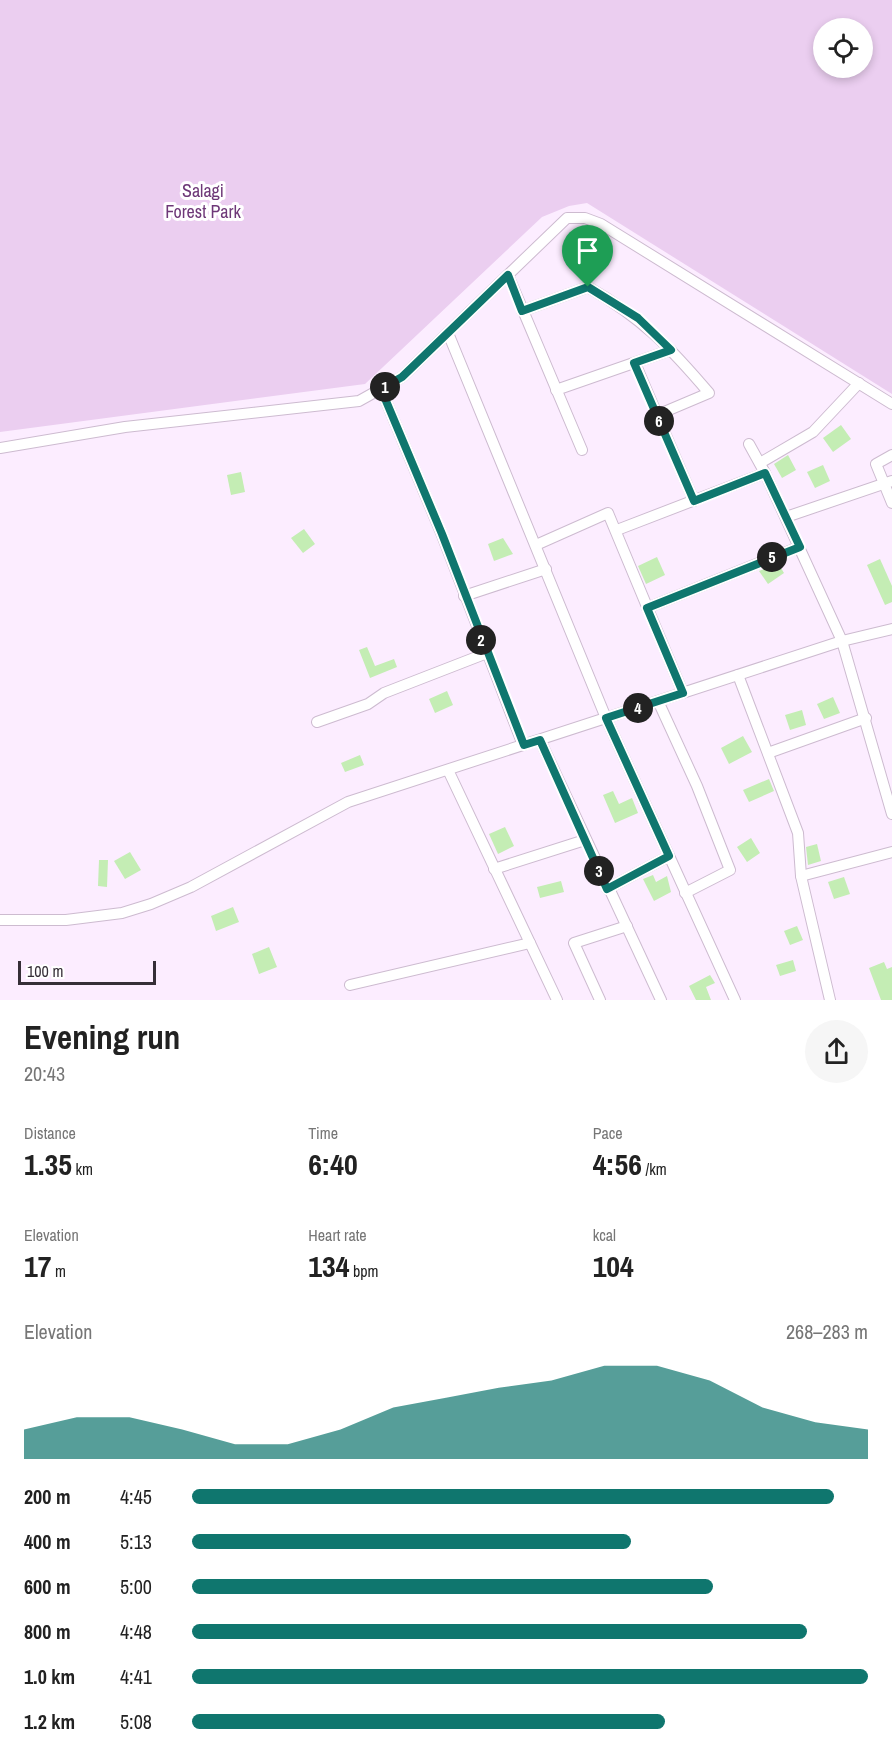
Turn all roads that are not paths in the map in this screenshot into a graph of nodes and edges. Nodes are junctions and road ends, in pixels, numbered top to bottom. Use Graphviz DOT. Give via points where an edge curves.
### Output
graph roads {
  1 [pos="508,275"];
  2 [pos="522,311"];
  3 [pos="448,333"];
  4 [pos="671,350"];
  5 [pos="634,363"];
  6 [pos="859,383"];
  7 [pos="381,389"];
  8 [pos="556,390"];
  9 [pos="892,404"];
  10 [pos="657,415"];
  11 [pos="749,444"];
  12 [pos="0,448"];
  13 [pos="582,450"];
  14 [pos="892,455"];
  15 [pos="763,468"];
  16 [pos="888,482"];
  17 [pos="694,501"];
  18 [pos="892,503"];
  19 [pos="786,517"];
  20 [pos="617,530"];
  21 [pos="536,545"];
  22 [pos="800,547"];
  23 [pos="546,569"];
  24 [pos="464,596"];
  25 [pos="647,608"];
  26 [pos="892,629"];
  27 [pos="842,641"];
  28 [pos="487,653"];
  29 [pos="738,675"];
  30 [pos="683,693"];
  31 [pos="658,701"];
  32 [pos="606,718"];
  33 [pos="866,718"];
  34 [pos="317,722"];
  35 [pos="540,740"];
  36 [pos="524,745"];
  37 [pos="768,753"];
  38 [pos="448,770"];
  39 [pos="892,814"];
  40 [pos="585,840"];
  41 [pos="892,852"];
  42 [pos="669,856"];
  43 [pos="494,869"];
  44 [pos="801,876"];
  45 [pos="607,889"];
  46 [pos="686,893"];
  47 [pos="0,920"];
  48 [pos="627,926"];
  49 [pos="530,943"];
  50 [pos="350,985"];
  51 [pos="557,1000"];
  52 [pos="600,1000"];
  53 [pos="661,1000"];
  54 [pos="735,1000"];
  55 [pos="830,1000"];
  1 -- 2 [label="street"];
  1 -- 3 [label="street"];
  1 -- 6 [label="street" via="567,218 585,218 601,224"];
  2 -- 4 [label="street" via="588,287 638,318"];
  2 -- 8 [label="street"];
  3 -- 7 [label="street" via="402,377"];
  3 -- 21 [label="street"];
  4 -- 5 [label="street"];
  4 -- 10 [label="street" via="709,393"];
  5 -- 8 [label="street"];
  5 -- 10 [label="street"];
  6 -- 9 [label="street"];
  6 -- 15 [label="street" via="813,432"];
  7 -- 12 [label="street" via="359,401 125,427"];
  7 -- 24 [label="street"];
  8 -- 13 [label="street"];
  10 -- 17 [label="street"];
  11 -- 15 [label="street"];
  14 -- 16 [label="street" via="876,464"];
  15 -- 17 [label="street"];
  15 -- 19 [label="street"];
  16 -- 18 [label="street"];
  16 -- 19 [label="street"];
  17 -- 20 [label="street"];
  19 -- 22 [label="street"];
  20 -- 21 [label="street" via="608,513"];
  20 -- 25 [label="street"];
  21 -- 23 [label="street"];
  22 -- 25 [label="street"];
  22 -- 27 [label="street"];
  23 -- 24 [label="street"];
  23 -- 32 [label="street"];
  24 -- 28 [label="street"];
  25 -- 30 [label="street"];
  26 -- 27 [label="street"];
  27 -- 29 [label="street"];
  27 -- 33 [label="street"];
  28 -- 34 [label="street"];
  28 -- 36 [label="street"];
  29 -- 30 [label="street"];
  29 -- 37 [label="street"];
  30 -- 31 [label="street"];
  31 -- 32 [label="street"];
  31 -- 46 [label="street" via="730,870"];
  32 -- 35 [label="street"];
  32 -- 42 [label="street"];
  33 -- 37 [label="street"];
  33 -- 39 [label="street"];
  35 -- 36 [label="street"];
  35 -- 40 [label="street"];
  36 -- 38 [label="street"];
  37 -- 44 [label="street" via="798,833"];
  38 -- 43 [label="street"];
  38 -- 47 [label="street" via="348,802 191,887 151,904 122,913 66,920"];
  40 -- 43 [label="street"];
  40 -- 45 [label="street"];
  41 -- 44 [label="street"];
  42 -- 45 [label="street"];
  42 -- 46 [label="street"];
  43 -- 49 [label="street"];
  44 -- 55 [label="street"];
  45 -- 48 [label="street"];
  46 -- 54 [label="street"];
  48 -- 52 [label="street" via="574,943"];
  48 -- 53 [label="street"];
  49 -- 50 [label="street"];
  49 -- 51 [label="street"];
}
